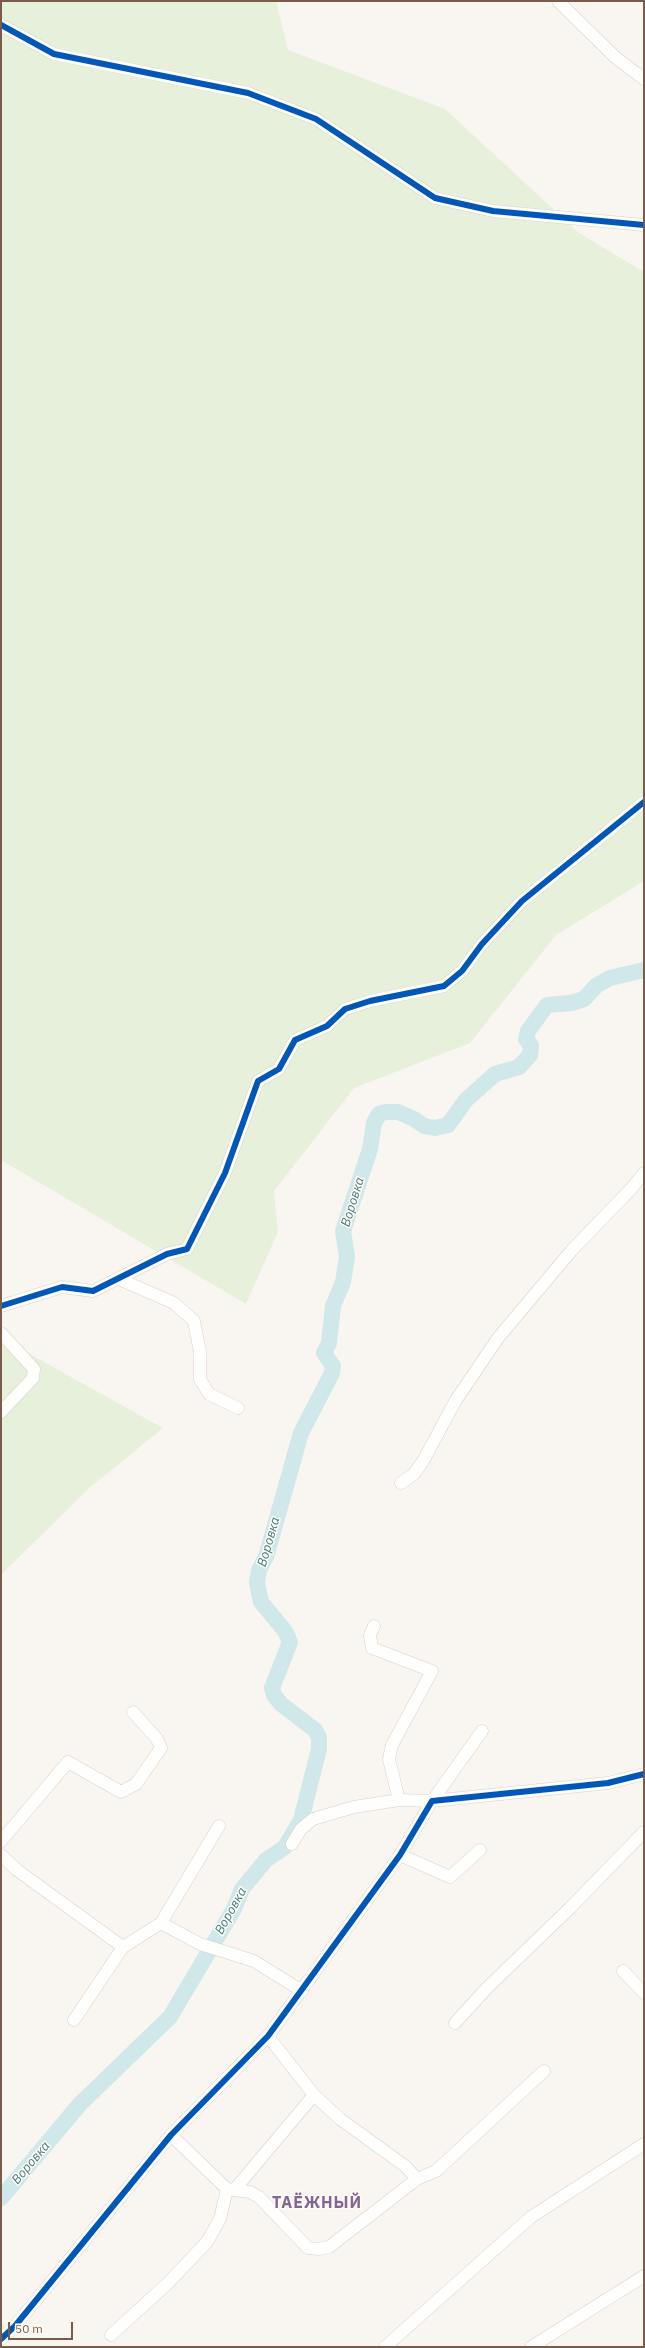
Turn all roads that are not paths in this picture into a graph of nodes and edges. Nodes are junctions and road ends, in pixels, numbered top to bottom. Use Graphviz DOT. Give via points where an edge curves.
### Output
graph roads {
  1 [pos="558,1"];
  2 [pos="1,25"];
  3 [pos="644,79"];
  4 [pos="644,225"];
  5 [pos="644,802"];
  6 [pos="644,1173"];
  7 [pos="119,1279"];
  8 [pos="1,1306"];
  9 [pos="1,1333"];
  10 [pos="238,1408"];
  11 [pos="1,1412"];
  12 [pos="401,1483"];
  13 [pos="374,1626"];
  14 [pos="133,1712"];
  15 [pos="482,1731"];
  16 [pos="644,1774"];
  17 [pos="399,1800"];
  18 [pos="432,1800"];
  19 [pos="219,1826"];
  20 [pos="644,1832"];
  21 [pos="1,1841"];
  22 [pos="292,1844"];
  23 [pos="480,1850"];
  24 [pos="1,1855"];
  25 [pos="400,1855"];
  26 [pos="161,1923"];
  27 [pos="123,1947"];
  28 [pos="623,1971"];
  29 [pos="302,1991"];
  30 [pos="644,1993"];
  31 [pos="74,2020"];
  32 [pos="455,2023"];
  33 [pos="268,2036"];
  34 [pos="544,2071"];
  35 [pos="314,2095"];
  36 [pos="170,2135"];
  37 [pos="644,2144"];
  38 [pos="417,2179"];
  39 [pos="231,2189"];
  40 [pos="644,2276"];
  41 [pos="110,2335"];
  42 [pos="1,2339"];
  43 [pos="385,2347"];
  44 [pos="531,2347"];
  1 -- 3 [label="street" via="615,57"];
  2 -- 4 [label="street" via="54,54 248,93 316,120 435,198 493,211"];
  5 -- 7 [label="street" via="522,901 482,944 462,971 444,986 370,1001 345,1009 327,1026 295,1040 279,1069 258,1081 225,1173 187,1249 167,1254"];
  6 -- 12 [label="street" via="572,1250 498,1338 456,1400 423,1461 414,1474"];
  7 -- 8 [label="street" via="93,1292 62,1287"];
  7 -- 10 [label="street" via="174,1303 194,1321 200,1352 200,1379 209,1394"];
  9 -- 11 [label="street" via="34,1369 33,1378"];
  13 -- 17 [label="street" via="370,1635 372,1648 432,1671 392,1746 389,1759"];
  14 -- 21 [label="street" via="157,1738 161,1748 136,1784 121,1792 68,1762"];
  15 -- 18 [label="street"];
  16 -- 18 [label="street" via="608,1783"];
  17 -- 18 [label="street"];
  17 -- 22 [label="street" via="354,1807 313,1819"];
  18 -- 25 [label="street"];
  19 -- 26 [label="street"];
  20 -- 32 [label="street"];
  23 -- 25 [label="street" via="450,1877"];
  24 -- 27 [label="street" via="17,1870"];
  25 -- 29 [label="street"];
  26 -- 27 [label="street"];
  26 -- 29 [label="street" via="200,1944 254,1961"];
  27 -- 31 [label="street"];
  28 -- 30 [label="street"];
  29 -- 33 [label="street"];
  33 -- 35 [label="street"];
  33 -- 36 [label="street"];
  34 -- 38 [label="street" via="436,2171"];
  35 -- 38 [label="street" via="340,2119 405,2166"];
  35 -- 39 [label="street"];
  36 -- 39 [label="street"];
  36 -- 42 [label="street" via="15,2326"];
  37 -- 43 [label="street" via="531,2216"];
  38 -- 39 [label="street" via="329,2247 319,2249 308,2248 259,2197 250,2192"];
  39 -- 41 [label="street" via="220,2219 207,2242 167,2284"];
  40 -- 44 [label="street"];
}
